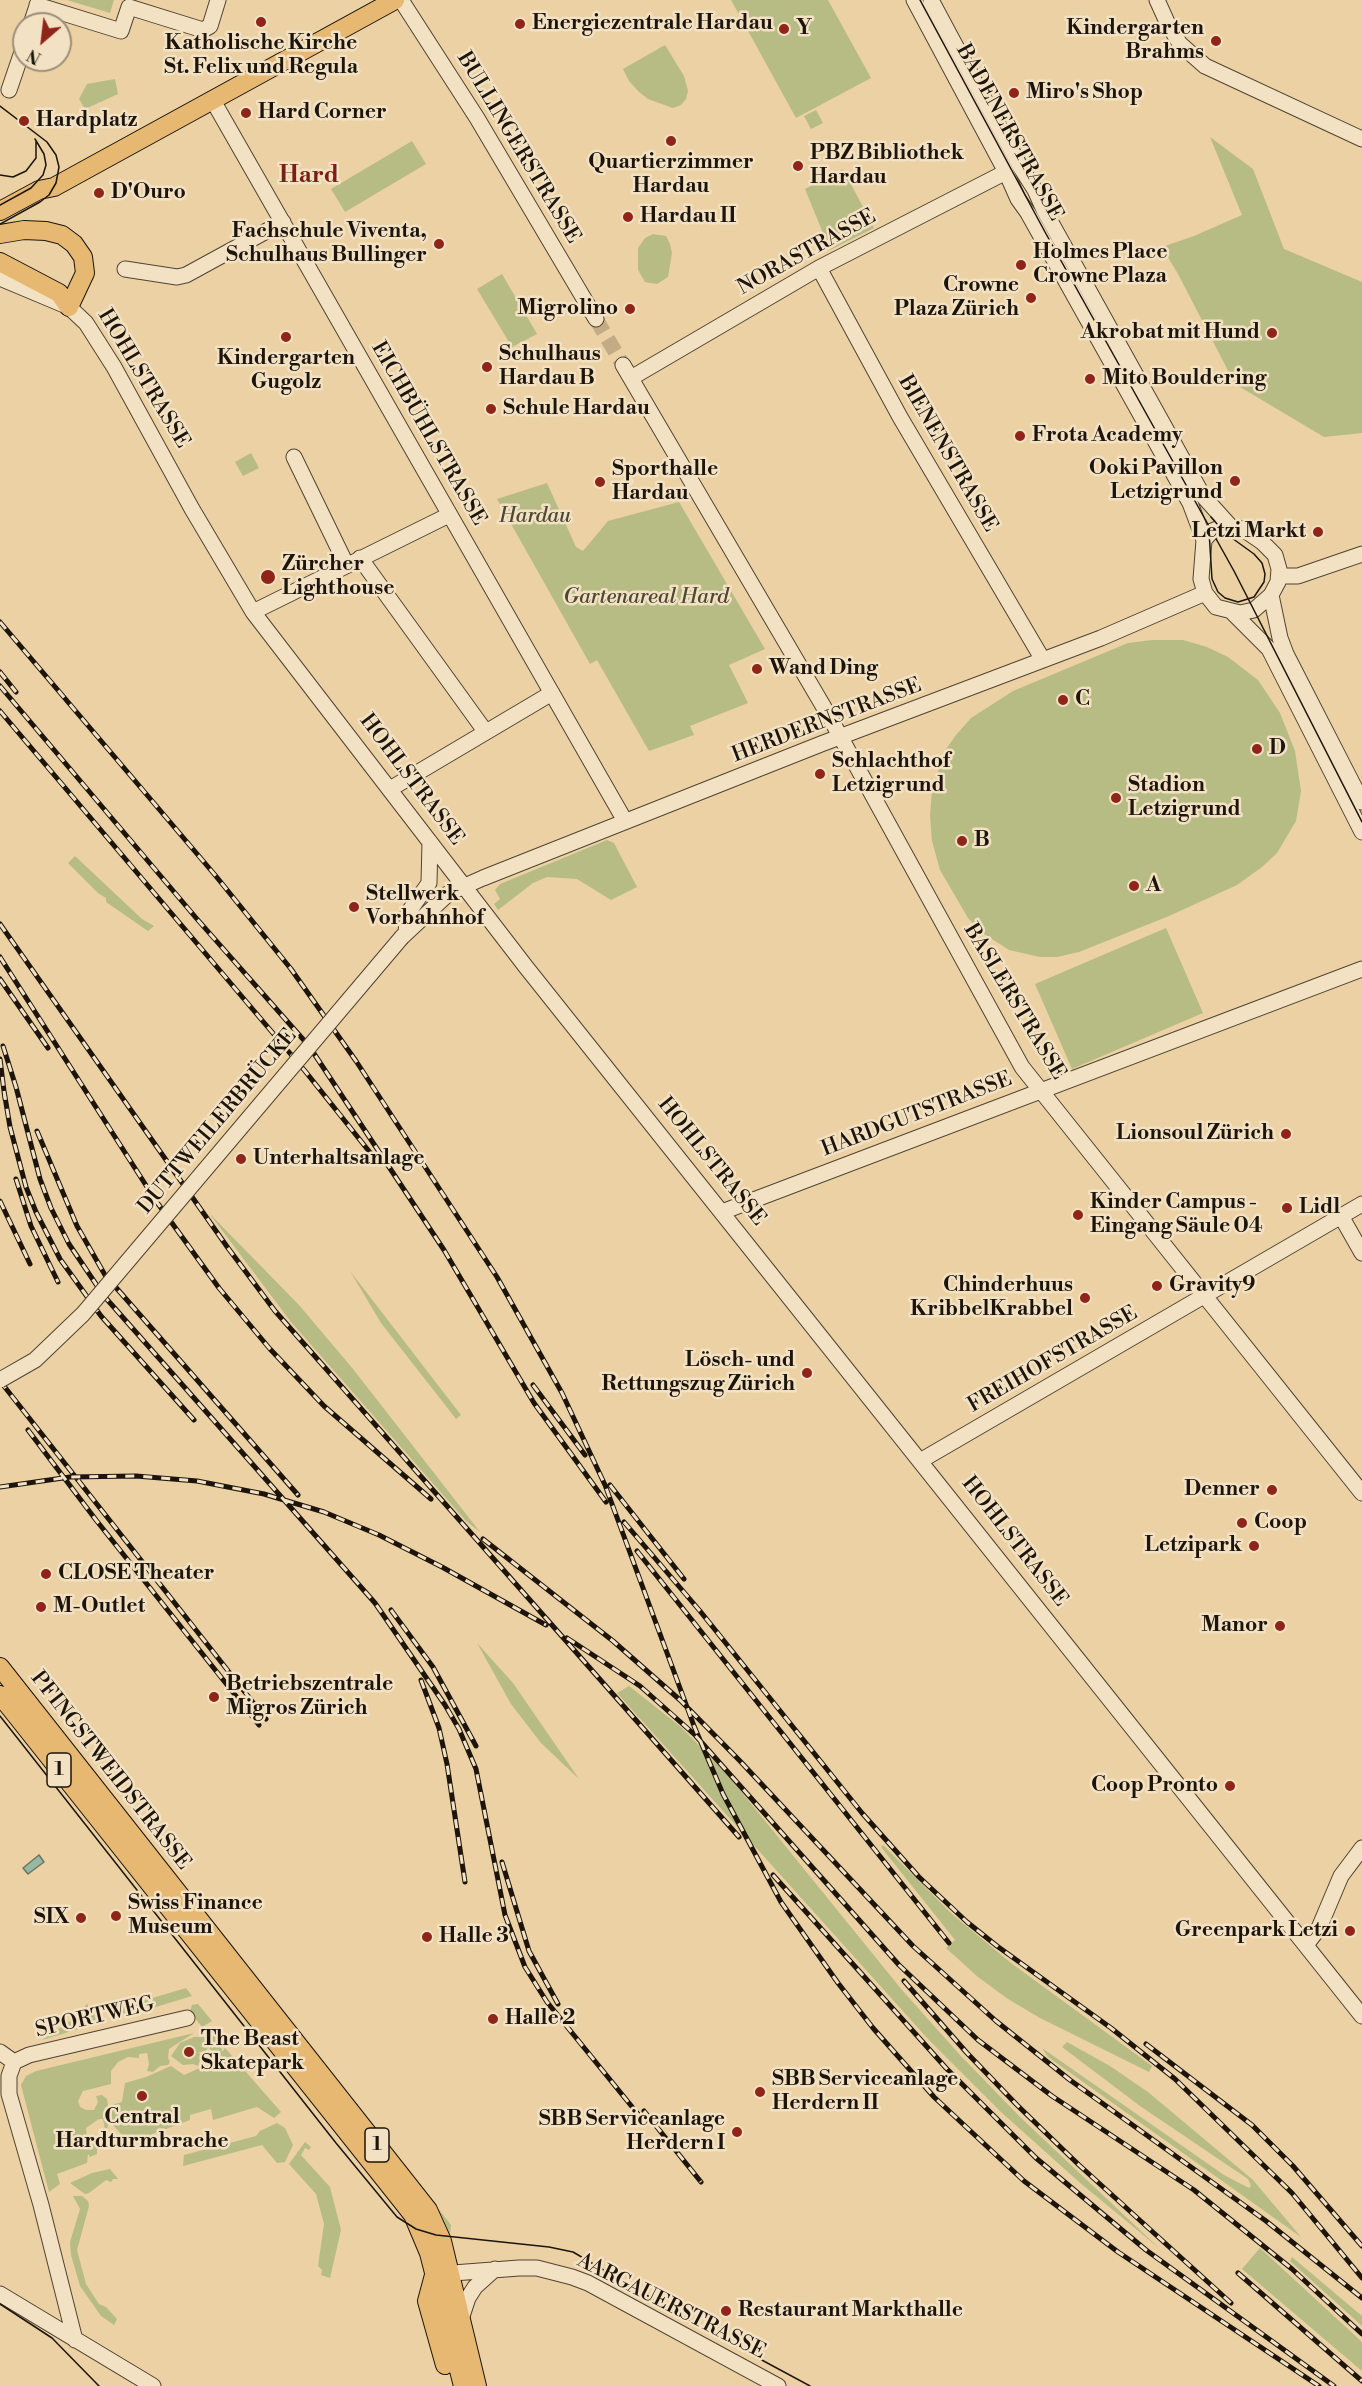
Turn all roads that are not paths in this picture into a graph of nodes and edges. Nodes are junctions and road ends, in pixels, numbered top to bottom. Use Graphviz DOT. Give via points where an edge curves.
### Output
graph roads {
  1 [pos="218,0"];
  2 [pos="395,0"];
  3 [pos="401,0"];
  4 [pos="914,0"];
  5 [pos="931,0"];
  6 [pos="1157,0"];
  7 [pos="38,2"];
  8 [pos="15,72"];
  9 [pos="9,90"];
  10 [pos="212,99"];
  11 [pos="1362,139"];
  12 [pos="1006,172"];
  13 [pos="47,190"];
  14 [pos="0,211"];
  15 [pos="0,222"];
  16 [pos="282,222"];
  17 [pos="0,234"];
  18 [pos="0,262"];
  19 [pos="819,268"];
  20 [pos="125,269"];
  21 [pos="0,278"];
  22 [pos="69,307"];
  23 [pos="596,319"];
  24 [pos="294,457"];
  25 [pos="449,515"];
  26 [pos="1230,526"];
  27 [pos="1204,540"];
  28 [pos="1362,554"];
  29 [pos="353,561"];
  30 [pos="1279,576"];
  31 [pos="1205,593"];
  32 [pos="1271,595"];
  33 [pos="253,612"];
  34 [pos="1233,613"];
  35 [pos="1043,660"];
  36 [pos="552,693"];
  37 [pos="484,731"];
  38 [pos="840,737"];
  39 [pos="390,789"];
  40 [pos="1362,802"];
  41 [pos="625,821"];
  42 [pos="1362,832"];
  43 [pos="430,842"];
  44 [pos="463,886"];
  45 [pos="404,934"];
  46 [pos="1362,969"];
  47 [pos="1041,1092"];
  48 [pos="1362,1204"];
  49 [pos="722,1212"];
  50 [pos="1341,1216"];
  51 [pos="1362,1253"];
  52 [pos="1205,1296"];
  53 [pos="0,1380"];
  54 [pos="920,1461"];
  55 [pos="1362,1493"];
  56 [pos="0,1667"];
  57 [pos="0,1695"];
  58 [pos="1362,1848"];
  59 [pos="1306,1944"];
  60 [pos="1362,2016"];
  61 [pos="187,2018"];
  62 [pos="0,2052"];
  63 [pos="14,2062"];
  64 [pos="496,2268"];
  65 [pos="442,2274"];
  66 [pos="0,2294"];
  67 [pos="65,2298"];
  68 [pos="42,2319"];
  69 [pos="461,2319"];
  70 [pos="75,2340"];
  71 [pos="153,2386"];
  72 [pos="450,2386"];
  73 [pos="463,2386"];
  74 [pos="477,2386"];
  75 [pos="778,2386"];
  1 -- 7 [label="street" via="210,26 203,30 129,7 121,31"];
  2 -- 10 [label="main road"];
  3 -- 23 [label="street, BULLINGERSTRASSE" via="462,94"];
  4 -- 12 [label="street, BADENERSTRASSE"];
  5 -- 26 [label="street, BADENERSTRASSE" via="1203,496"];
  6 -- 11 [label="street" via="1180,44 1205,66"];
  8 -- 9 [label="street"];
  10 -- 13 [label="main road"];
  10 -- 16 [label="street, EICHBÜHLSTRASSE"];
  12 -- 19 [label="street, NORASTRASSE"];
  12 -- 27 [label="street, BADENERSTRASSE" via="1190,503"];
  13 -- 14 [label="main road"];
  13 -- 15 [label="main road"];
  16 -- 20 [label="street" via="186,276"];
  16 -- 25 [label="street, EICHBÜHLSTRASSE"];
  17 -- 22 [label="main road" via="51,232 66,237 78,248 86,273"];
  18 -- 22 [label="main road, HOHLSTRASSE" via="53,289"];
  19 -- 35 [label="street, BIENENSTRASSE" via="900,417"];
  19 -- 38 [label="street, NORASTRASSE" via="627,371"];
  21 -- 22 [label="street, HOHLSTRASSE"];
  22 -- 33 [label="street, HOHLSTRASSE" via="92,332 114,366"];
  24 -- 29 [label="street"];
  25 -- 29 [label="street"];
  25 -- 36 [label="street, EICHBÜHLSTRASSE"];
  26 -- 27 [label="street" via="1212,531"];
  26 -- 30 [label="street, BADENERSTRASSE" via="1243,529 1270,549 1278,561"];
  27 -- 31 [label="street, BADENERSTRASSE" via="1201,579"];
  28 -- 30 [label="street" via="1298,576"];
  29 -- 33 [label="street"];
  29 -- 37 [label="street"];
  30 -- 32 [label="street"];
  31 -- 34 [label="street" via="1216,607"];
  31 -- 35 [label="street, HERDERNSTRASSE"];
  32 -- 34 [label="street" via="1254,610"];
  32 -- 40 [label="street" via="1286,654"];
  33 -- 39 [label="street, HOHLSTRASSE"];
  34 -- 42 [label="street" via="1269,650"];
  35 -- 38 [label="street, HERDERNSTRASSE"];
  36 -- 37 [label="street"];
  36 -- 41 [label="street, EICHBÜHLSTRASSE"];
  37 -- 39 [label="street"];
  38 -- 41 [label="street, HERDERNSTRASSE"];
  38 -- 47 [label="street, BASLERSTRASSE" via="1023,1067"];
  39 -- 43 [label="street, HOHLSTRASSE"];
  41 -- 44 [label="street, HERDERNSTRASSE"];
  43 -- 44 [label="street, HOHLSTRASSE"];
  43 -- 45 [label="street" via="429,883 408,913"];
  44 -- 45 [label="street, DUTTWEILERBRÜCKE" via="449,893"];
  44 -- 49 [label="street, HOHLSTRASSE"];
  45 -- 53 [label="street, DUTTWEILERBRÜCKE, bridge" via="77,1321 35,1360"];
  46 -- 47 [label="street, HARDGUTSTRASSE"];
  47 -- 49 [label="street, HARDGUTSTRASSE"];
  47 -- 52 [label="street, BASLERSTRASSE"];
  48 -- 50 [label="street, FREIHOFSTRASSE"];
  49 -- 54 [label="street, HOHLSTRASSE"];
  50 -- 51 [label="street"];
  50 -- 52 [label="street, FREIHOFSTRASSE"];
  52 -- 54 [label="street, FREIHOFSTRASSE"];
  52 -- 55 [label="street, BASLERSTRASSE"];
  54 -- 59 [label="street, HOHLSTRASSE"];
  56 -- 65 [label="main road, PFINGSTWEIDSTRASSE / 1" via="424,2204 439,2231"];
  57 -- 65 [label="main road, PFINGSTWEIDSTRASSE / 1" via="410,2211"];
  58 -- 59 [label="street" via="1341,1876 1319,1928"];
  59 -- 60 [label="street, HOHLSTRASSE"];
  61 -- 63 [label="street, SPORTWEG" via="29,2055"];
  62 -- 63 [label="street"];
  63 -- 67 [label="street" via="9,2094"];
  64 -- 65 [label="street, AARGAUERSTRASSE"];
  64 -- 69 [label="street" via="474,2287"];
  64 -- 75 [label="street, AARGAUERSTRASSE" via="537,2268 588,2283"];
  65 -- 69 [label="main road, PFINGSTWEIDSTRASSE / 1"];
  65 -- 72 [label="main road" via="427,2301"];
  65 -- 73 [label="main road, 1"];
  66 -- 68 [label="street"];
  67 -- 68 [label="street" via="59,2311"];
  67 -- 70 [label="street"];
  68 -- 70 [label="street"];
  69 -- 74 [label="main road, PFINGSTWEIDSTRASSE / 1"];
  70 -- 71 [label="street"];
}
